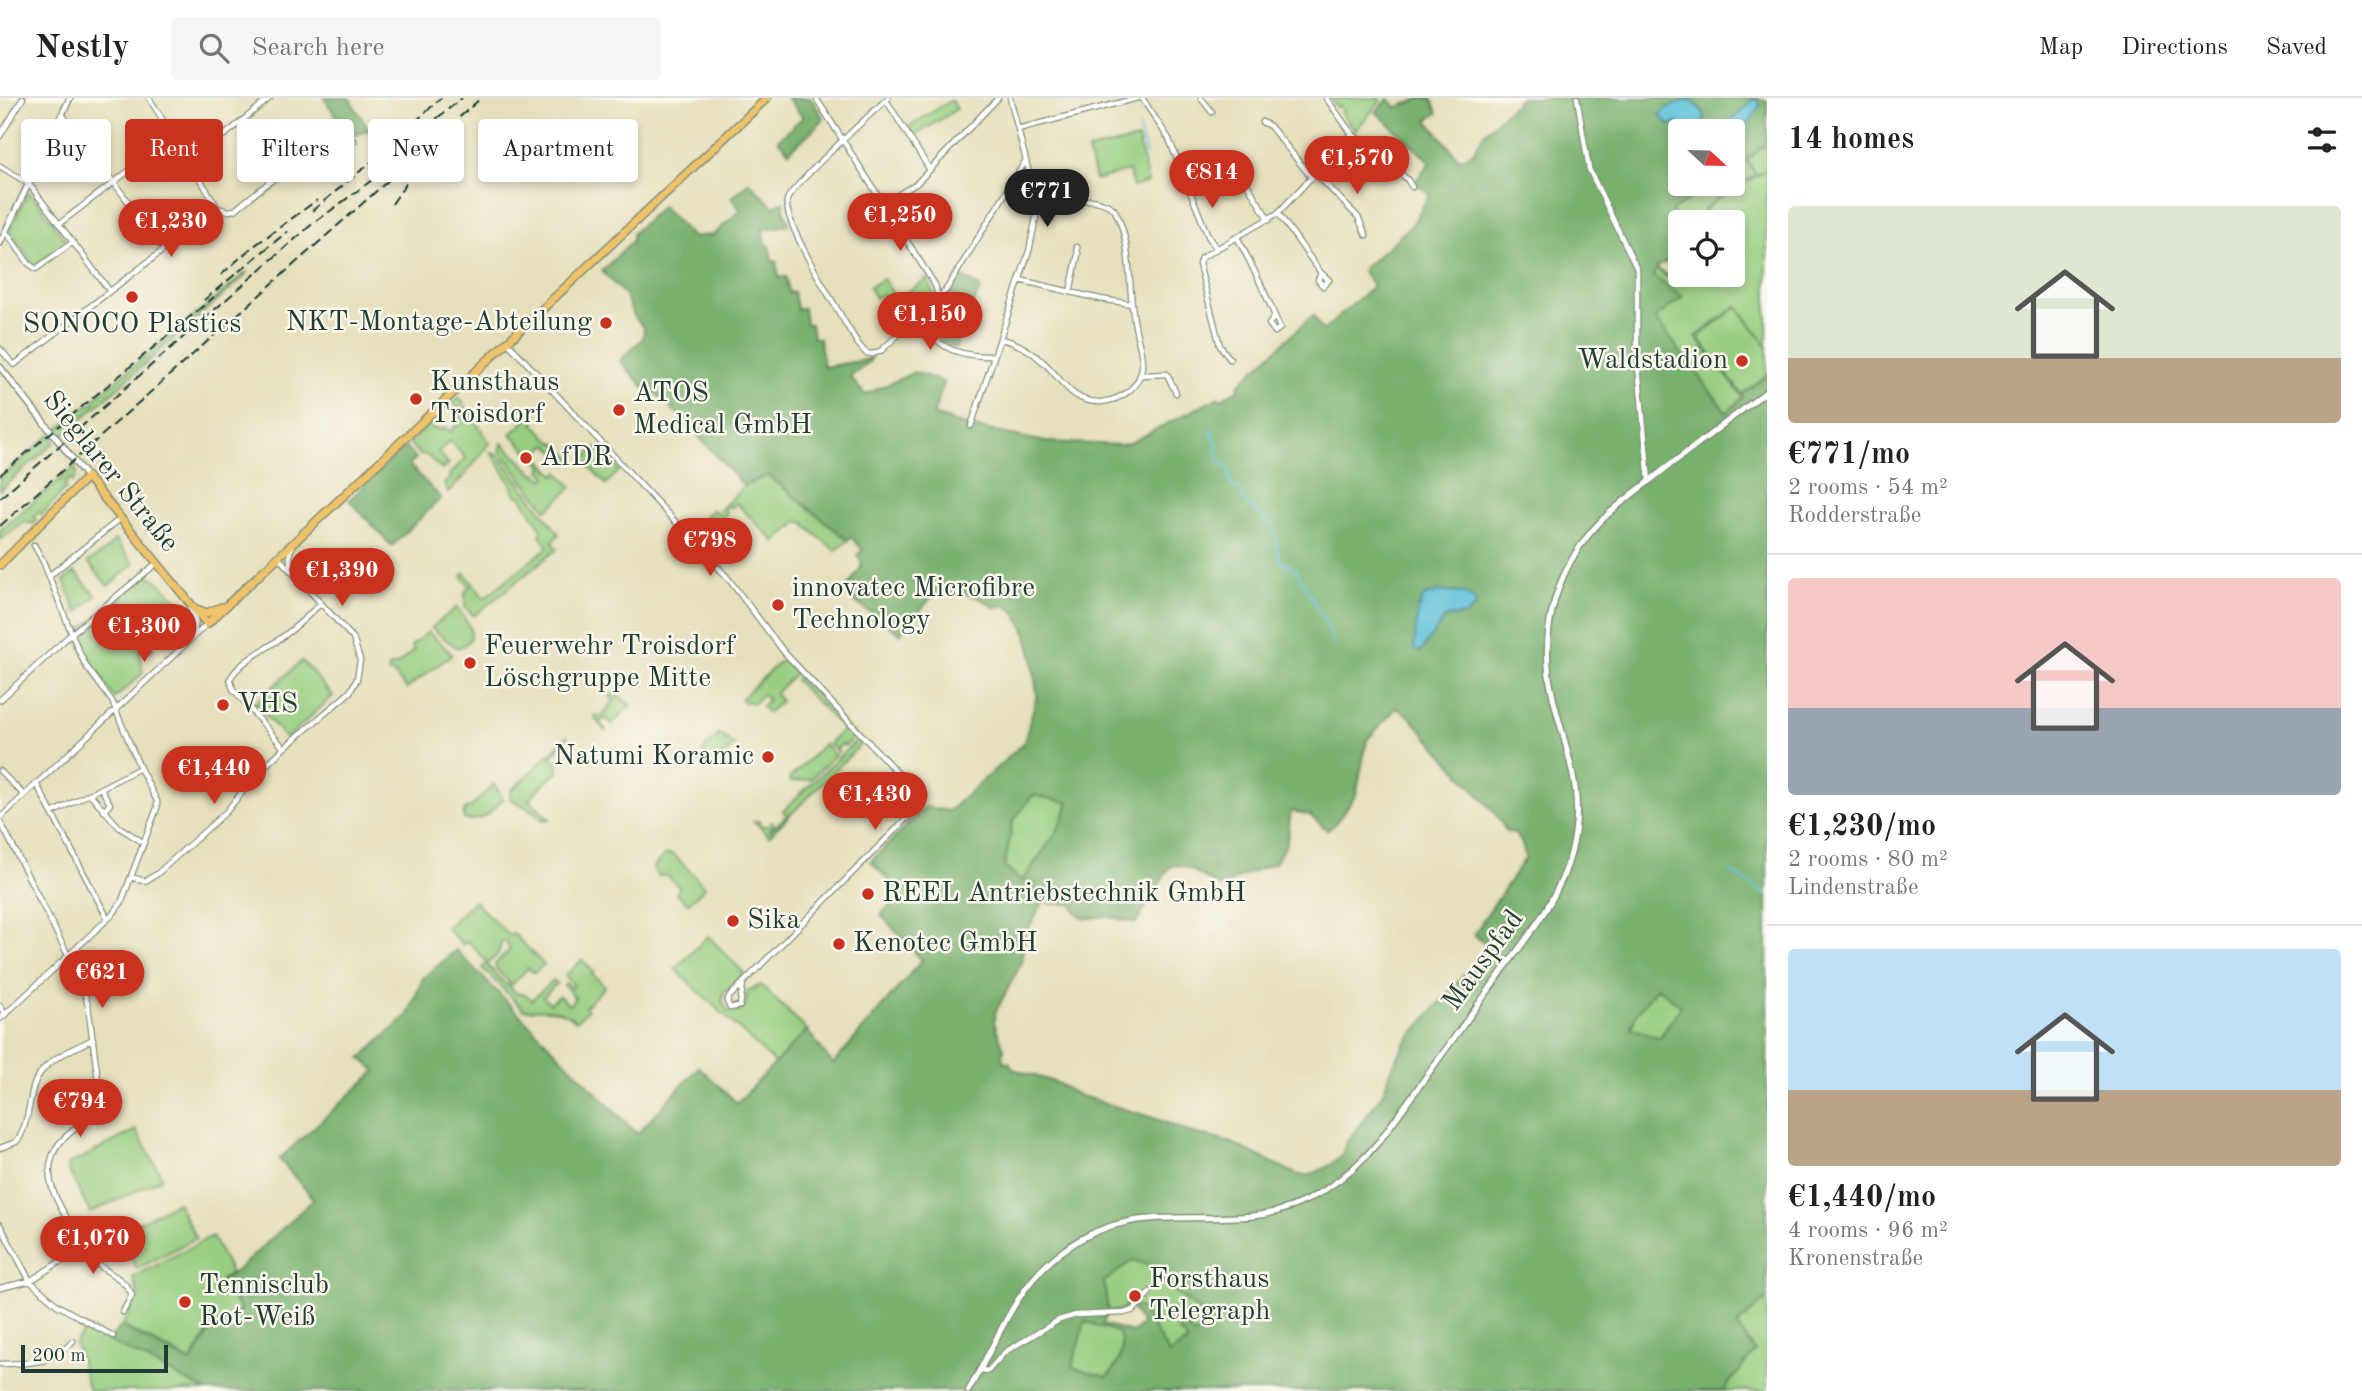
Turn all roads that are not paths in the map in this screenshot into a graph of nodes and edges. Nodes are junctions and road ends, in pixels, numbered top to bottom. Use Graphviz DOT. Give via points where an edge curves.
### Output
graph roads {
  1 [pos="23,98"];
  2 [pos="70,98"];
  3 [pos="149,98"];
  4 [pos="270,98"];
  5 [pos="767,98"];
  6 [pos="816,98"];
  7 [pos="998,98"];
  8 [pos="1010,98"];
  9 [pos="1140,98"];
  10 [pos="1201,98"];
  11 [pos="1326,98"];
  12 [pos="1577,98"];
  13 [pos="886,99"];
  14 [pos="1212,113"];
  15 [pos="62,114"];
  16 [pos="163,119"];
  17 [pos="1262,122"];
  18 [pos="1018,128"];
  19 [pos="1352,134"];
  20 [pos="0,136"];
  21 [pos="223,136"];
  22 [pos="842,141"];
  23 [pos="1026,160"];
  24 [pos="1230,163"];
  25 [pos="0,166"];
  26 [pos="930,170"];
  27 [pos="125,174"];
  28 [pos="1314,176"];
  29 [pos="113,182"];
  30 [pos="202,182"];
  31 [pos="271,182"];
  32 [pos="29,184"];
  33 [pos="1412,187"];
  34 [pos="884,204"];
  35 [pos="218,208"];
  36 [pos="1038,208"];
  37 [pos="1278,213"];
  38 [pos="1269,220"];
  39 [pos="59,224"];
  40 [pos="5,232"];
  41 [pos="1366,235"];
  42 [pos="1237,237"];
  43 [pos="73,242"];
  44 [pos="0,243"];
  45 [pos="1077,247"];
  46 [pos="1216,248"];
  47 [pos="163,249"];
  48 [pos="1321,273"];
  49 [pos="1020,280"];
  50 [pos="109,290"];
  51 [pos="1070,292"];
  52 [pos="938,295"];
  53 [pos="1132,304"];
  54 [pos="1275,316"];
  55 [pos="1000,339"];
  56 [pos="506,342"];
  57 [pos="0,349"];
  58 [pos="993,356"];
  59 [pos="1230,359"];
  60 [pos="0,367"];
  61 [pos="1141,375"];
  62 [pos="1767,391"];
  63 [pos="1176,393"];
  64 [pos="971,426"];
  65 [pos="87,477"];
  66 [pos="1650,481"];
  67 [pos="121,518"];
  68 [pos="295,542"];
  69 [pos="34,545"];
  70 [pos="278,557"];
  71 [pos="157,563"];
  72 [pos="0,565"];
  73 [pos="290,569"];
  74 [pos="49,576"];
  75 [pos="321,603"];
  76 [pos="228,604"];
  77 [pos="191,605"];
  78 [pos="207,624"];
  79 [pos="71,634"];
  80 [pos="190,639"];
  81 [pos="0,700"];
  82 [pos="115,708"];
  83 [pos="284,748"];
  84 [pos="139,768"];
  85 [pos="0,771"];
  86 [pos="36,783"];
  87 [pos="101,788"];
  88 [pos="90,794"];
  89 [pos="24,795"];
  90 [pos="104,811"];
  91 [pos="52,813"];
  92 [pos="0,819"];
  93 [pos="144,843"];
  94 [pos="131,877"];
  95 [pos="108,919"];
  96 [pos="70,956"];
  97 [pos="743,983"];
  98 [pos="0,1006"];
  99 [pos="5,1014"];
  100 [pos="0,1020"];
  101 [pos="93,1039"];
  102 [pos="0,1147"];
  103 [pos="0,1225"];
  104 [pos="83,1247"];
  105 [pos="30,1281"];
  106 [pos="0,1288"];
  107 [pos="1150,1292"];
  108 [pos="123,1312"];
  109 [pos="113,1336"];
  110 [pos="73,1341"];
  111 [pos="0,1364"];
  112 [pos="981,1370"];
  113 [pos="968,1391"];
  1 -- 20 [label="street"];
  2 -- 15 [label="street"];
  3 -- 16 [label="street"];
  4 -- 21 [label="street"];
  5 -- 56 [label="main road"];
  6 -- 22 [label="street"];
  7 -- 26 [label="street"];
  8 -- 18 [label="street"];
  9 -- 18 [label="street"];
  9 -- 46 [label="street" via="1169,139"];
  10 -- 14 [label="street"];
  11 -- 19 [label="street"];
  12 -- 66 [label="street" via="1589,169 1637,270 1637,356"];
  13 -- 22 [label="street"];
  13 -- 26 [label="street"];
  15 -- 29 [label="street"];
  15 -- 32 [label="street"];
  17 -- 28 [label="street"];
  18 -- 23 [label="street"];
  19 -- 28 [label="street"];
  19 -- 33 [label="street"];
  22 -- 34 [label="street"];
  22 -- 52 [label="street" via="790,194 786,206 807,255 858,344 868,354 882,350"];
  23 -- 36 [label="street"];
  23 -- 52 [label="street" via="946,290"];
  24 -- 38 [label="street"];
  25 -- 32 [label="street"];
  26 -- 34 [label="street"];
  27 -- 29 [label="street"];
  28 -- 37 [label="street"];
  28 -- 41 [label="street" via="1359,218"];
  29 -- 39 [label="street"];
  29 -- 47 [label="street"];
  30 -- 35 [label="street"];
  31 -- 35 [label="street" via="235,210"];
  32 -- 39 [label="street"];
  32 -- 40 [label="street"];
  34 -- 52 [label="street"];
  35 -- 47 [label="street"];
  36 -- 49 [label="street"];
  36 -- 53 [label="street" via="1085,200 1114,209 1124,237"];
  37 -- 38 [label="street"];
  37 -- 48 [label="street"];
  38 -- 42 [label="street"];
  39 -- 43 [label="street"];
  40 -- 43 [label="street" via="36,269"];
  40 -- 44 [label="street"];
  42 -- 46 [label="street"];
  42 -- 54 [label="street"];
  43 -- 50 [label="street"];
  45 -- 51 [label="street"];
  46 -- 59 [label="street" via="1204,254 1199,264 1220,346"];
  47 -- 50 [label="street"];
  49 -- 51 [label="street"];
  49 -- 55 [label="street"];
  50 -- 57 [label="street" via="14,365"];
  51 -- 53 [label="street"];
  52 -- 58 [label="street" via="930,323 937,341 956,351"];
  53 -- 61 [label="street" via="1143,360"];
  55 -- 58 [label="street"];
  55 -- 61 [label="street" via="1030,351 1070,392 1087,400 1104,402 1123,396"];
  56 -- 68 [label="main road"];
  56 -- 97 [label="street" via="727,577 784,652 920,797 910,815"];
  58 -- 64 [label="street"];
  60 -- 65 [label="street, Sieglarer Straße"];
  61 -- 63 [label="street" via="1166,374"];
  62 -- 66 [label="street, Mauspfad"];
  65 -- 67 [label="main road, Sieglarer Straße"];
  65 -- 72 [label="main road"];
  66 -- 112 [label="street, Mauspfad" via="1584,541 1565,572 1551,614 1549,675 1574,769 1578,805 1563,878 1545,912 1381,1139 1341,1179 1294,1206 1254,1216 1154,1217 1089,1235 1032,1278"];
  67 -- 71 [label="main road, Sieglarer Straße"];
  67 -- 74 [label="street"];
  68 -- 70 [label="main road"];
  68 -- 73 [label="street"];
  69 -- 74 [label="street"];
  70 -- 73 [label="street"];
  70 -- 76 [label="main road"];
  71 -- 77 [label="main road, Sieglarer Straße"];
  71 -- 79 [label="street"];
  73 -- 75 [label="street"];
  74 -- 79 [label="street"];
  75 -- 83 [label="street" via="355,643 359,674 350,692"];
  75 -- 83 [label="street" via="230,679 231,686"];
  76 -- 77 [label="main road" via="208,613"];
  76 -- 78 [label="main road"];
  77 -- 78 [label="main road, Sieglarer Straße"];
  77 -- 80 [label="street" via="196,625"];
  78 -- 80 [label="street"];
  79 -- 81 [label="street"];
  79 -- 82 [label="street"];
  80 -- 82 [label="street"];
  82 -- 84 [label="street"];
  82 -- 86 [label="street"];
  83 -- 94 [label="street" via="216,822 157,874 145,881"];
  84 -- 87 [label="street"];
  84 -- 93 [label="street" via="157,806"];
  85 -- 89 [label="street"];
  86 -- 89 [label="street"];
  86 -- 91 [label="street"];
  87 -- 88 [label="street"];
  87 -- 90 [label="street" via="110,804"];
  88 -- 90 [label="street"];
  88 -- 91 [label="street"];
  89 -- 92 [label="street"];
  90 -- 93 [label="street"];
  91 -- 95 [label="street"];
  92 -- 96 [label="street"];
  93 -- 94 [label="street"];
  94 -- 95 [label="street" via="121,903"];
  95 -- 96 [label="street"];
  96 -- 99 [label="street"];
  96 -- 101 [label="street" via="86,995"];
  97 -- 97 [label="street" via="729,997 730,1008 740,1006"];
  98 -- 99 [label="street"];
  99 -- 100 [label="street"];
  101 -- 102 [label="street" via="52,1060 41,1072 20,1137"];
  101 -- 104 [label="street" via="100,1107 62,1140 50,1167 53,1193"];
  103 -- 105 [label="street"];
  104 -- 105 [label="street"];
  104 -- 108 [label="street" via="94,1261 127,1283 132,1295"];
  105 -- 106 [label="street"];
  105 -- 109 [label="street" via="52,1302"];
  107 -- 112 [label="street, Mauspfad" via="1134,1310 1059,1321 1005,1352 988,1371"];
  110 -- 111 [label="street" via="49,1360"];
  112 -- 113 [label="street, Mauspfad"];
}
